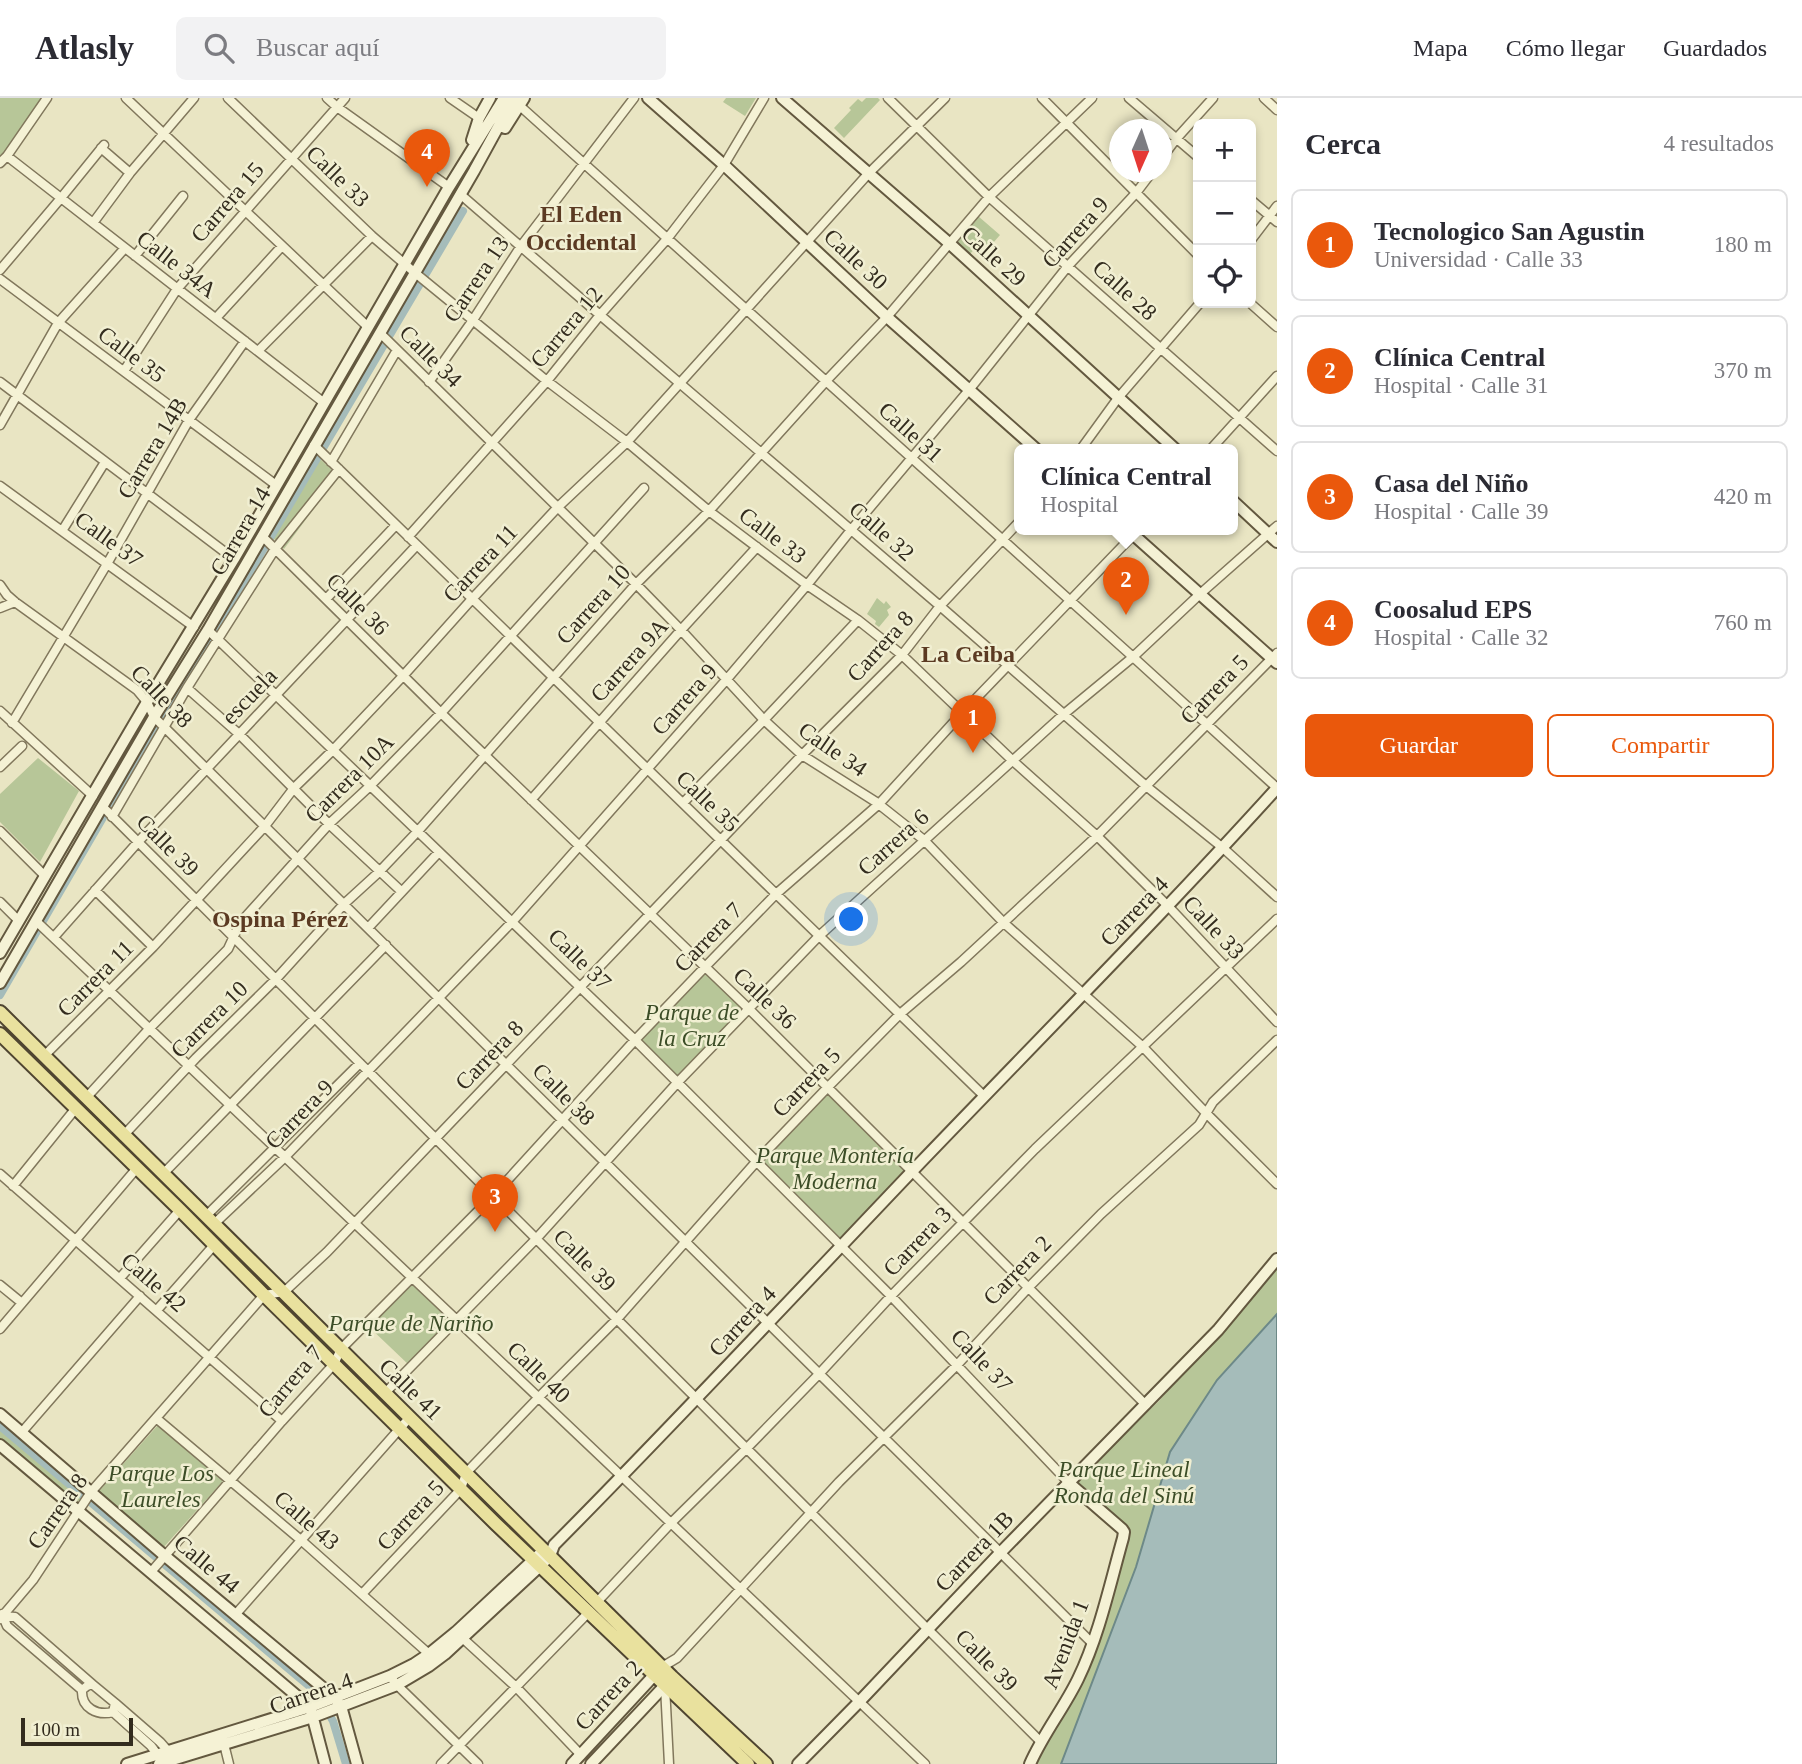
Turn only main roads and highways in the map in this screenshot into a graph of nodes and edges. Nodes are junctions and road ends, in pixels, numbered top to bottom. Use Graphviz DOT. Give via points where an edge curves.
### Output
graph roads {
  1 [pos="0,1012"];
  2 [pos="0,1034"];
  3 [pos="593,1608"];
  4 [pos="669,1682"];
  5 [pos="748,1764"];
  6 [pos="766,1764"];
  1 -- 3 [label="main road, Calle 41" via="547,1553"];
  2 -- 3 [label="main road, Calle 41" via="537,1563"];
  3 -- 4 [label="main road, Calle 41"];
  4 -- 5 [label="main road, Calle 41"];
  4 -- 6 [label="main road, Calle 41"];
}
